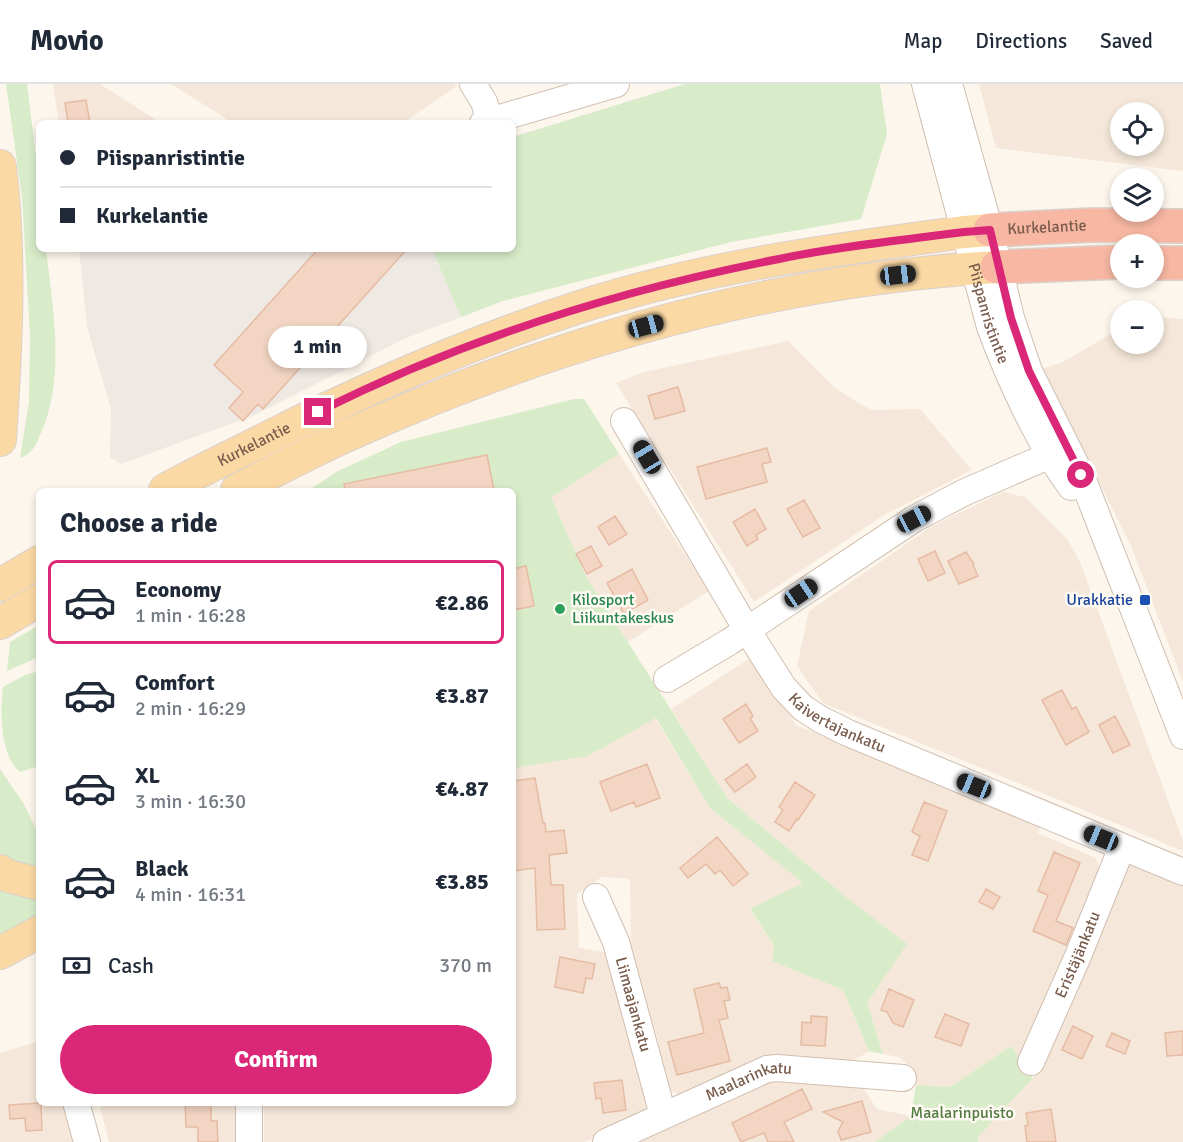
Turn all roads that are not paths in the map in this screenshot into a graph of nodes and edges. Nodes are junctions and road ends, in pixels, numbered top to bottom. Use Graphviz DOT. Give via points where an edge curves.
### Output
graph roads {
  1 [pos="473,84"];
  2 [pos="616,84"];
  3 [pos="925,84"];
  4 [pos="949,84"];
  5 [pos="487,120"];
  6 [pos="494,120"];
  7 [pos="0,166"];
  8 [pos="1183,226"];
  9 [pos="977,231"];
  10 [pos="1110,262"];
  11 [pos="1164,263"];
  12 [pos="1183,263"];
  13 [pos="985,268"];
  14 [pos="624,421"];
  15 [pos="0,440"];
  16 [pos="1059,451"];
  17 [pos="174,488"];
  18 [pos="241,488"];
  19 [pos="36,564"];
  20 [pos="0,585"];
  21 [pos="36,602"];
  22 [pos="0,623"];
  23 [pos="747,630"];
  24 [pos="667,680"];
  25 [pos="1183,736"];
  26 [pos="1122,847"];
  27 [pos="0,871"];
  28 [pos="1183,872"];
  29 [pos="36,883"];
  30 [pos="596,897"];
  31 [pos="36,934"];
  32 [pos="0,953"];
  33 [pos="1031,1062"];
  34 [pos="903,1078"];
  35 [pos="77,1106"];
  36 [pos="249,1106"];
  37 [pos="663,1115"];
  38 [pos="87,1142"];
  39 [pos="249,1142"];
  40 [pos="606,1142"];
  1 -- 5 [label="street" via="484,102"];
  2 -- 6 [label="street"];
  3 -- 9 [label="street, Piispanristintie"];
  4 -- 9 [label="street, Piispanristintie"];
  7 -- 15 [label="main road" via="6,306"];
  8 -- 9 [label="highway, Kurkelantie" via="1094,225"];
  9 -- 13 [label="street, Piispanristintie"];
  9 -- 17 [label="main road, Kurkelantie" via="782,258 596,302 417,367 338,402"];
  10 -- 13 [label="highway, Kurkelantie"];
  11 -- 12 [label="highway"];
  13 -- 16 [label="street, Piispanristintie" via="1011,318"];
  13 -- 18 [label="main road, Kurkelantie" via="876,277 788,292 608,335 510,368 357,430"];
  14 -- 23 [label="street, Kaivertajankatu"];
  16 -- 23 [label="street" via="914,519"];
  16 -- 25 [label="street, Piispanristintie" via="1069,484 1099,523"];
  19 -- 20 [label="main road"];
  21 -- 22 [label="main road"];
  23 -- 24 [label="street"];
  23 -- 26 [label="street, Kaivertajankatu" via="792,698 819,719"];
  26 -- 28 [label="street, Kaivertajankatu"];
  26 -- 33 [label="street, Eristäjänkatu"];
  27 -- 29 [label="main road"];
  30 -- 37 [label="street, Liimaajankatu" via="616,942"];
  31 -- 32 [label="main road"];
  34 -- 37 [label="street, Maalarinkatu" via="772,1068"];
  35 -- 38 [label="street"];
  36 -- 39 [label="street"];
  37 -- 40 [label="street, Maalarinkatu"];
}
